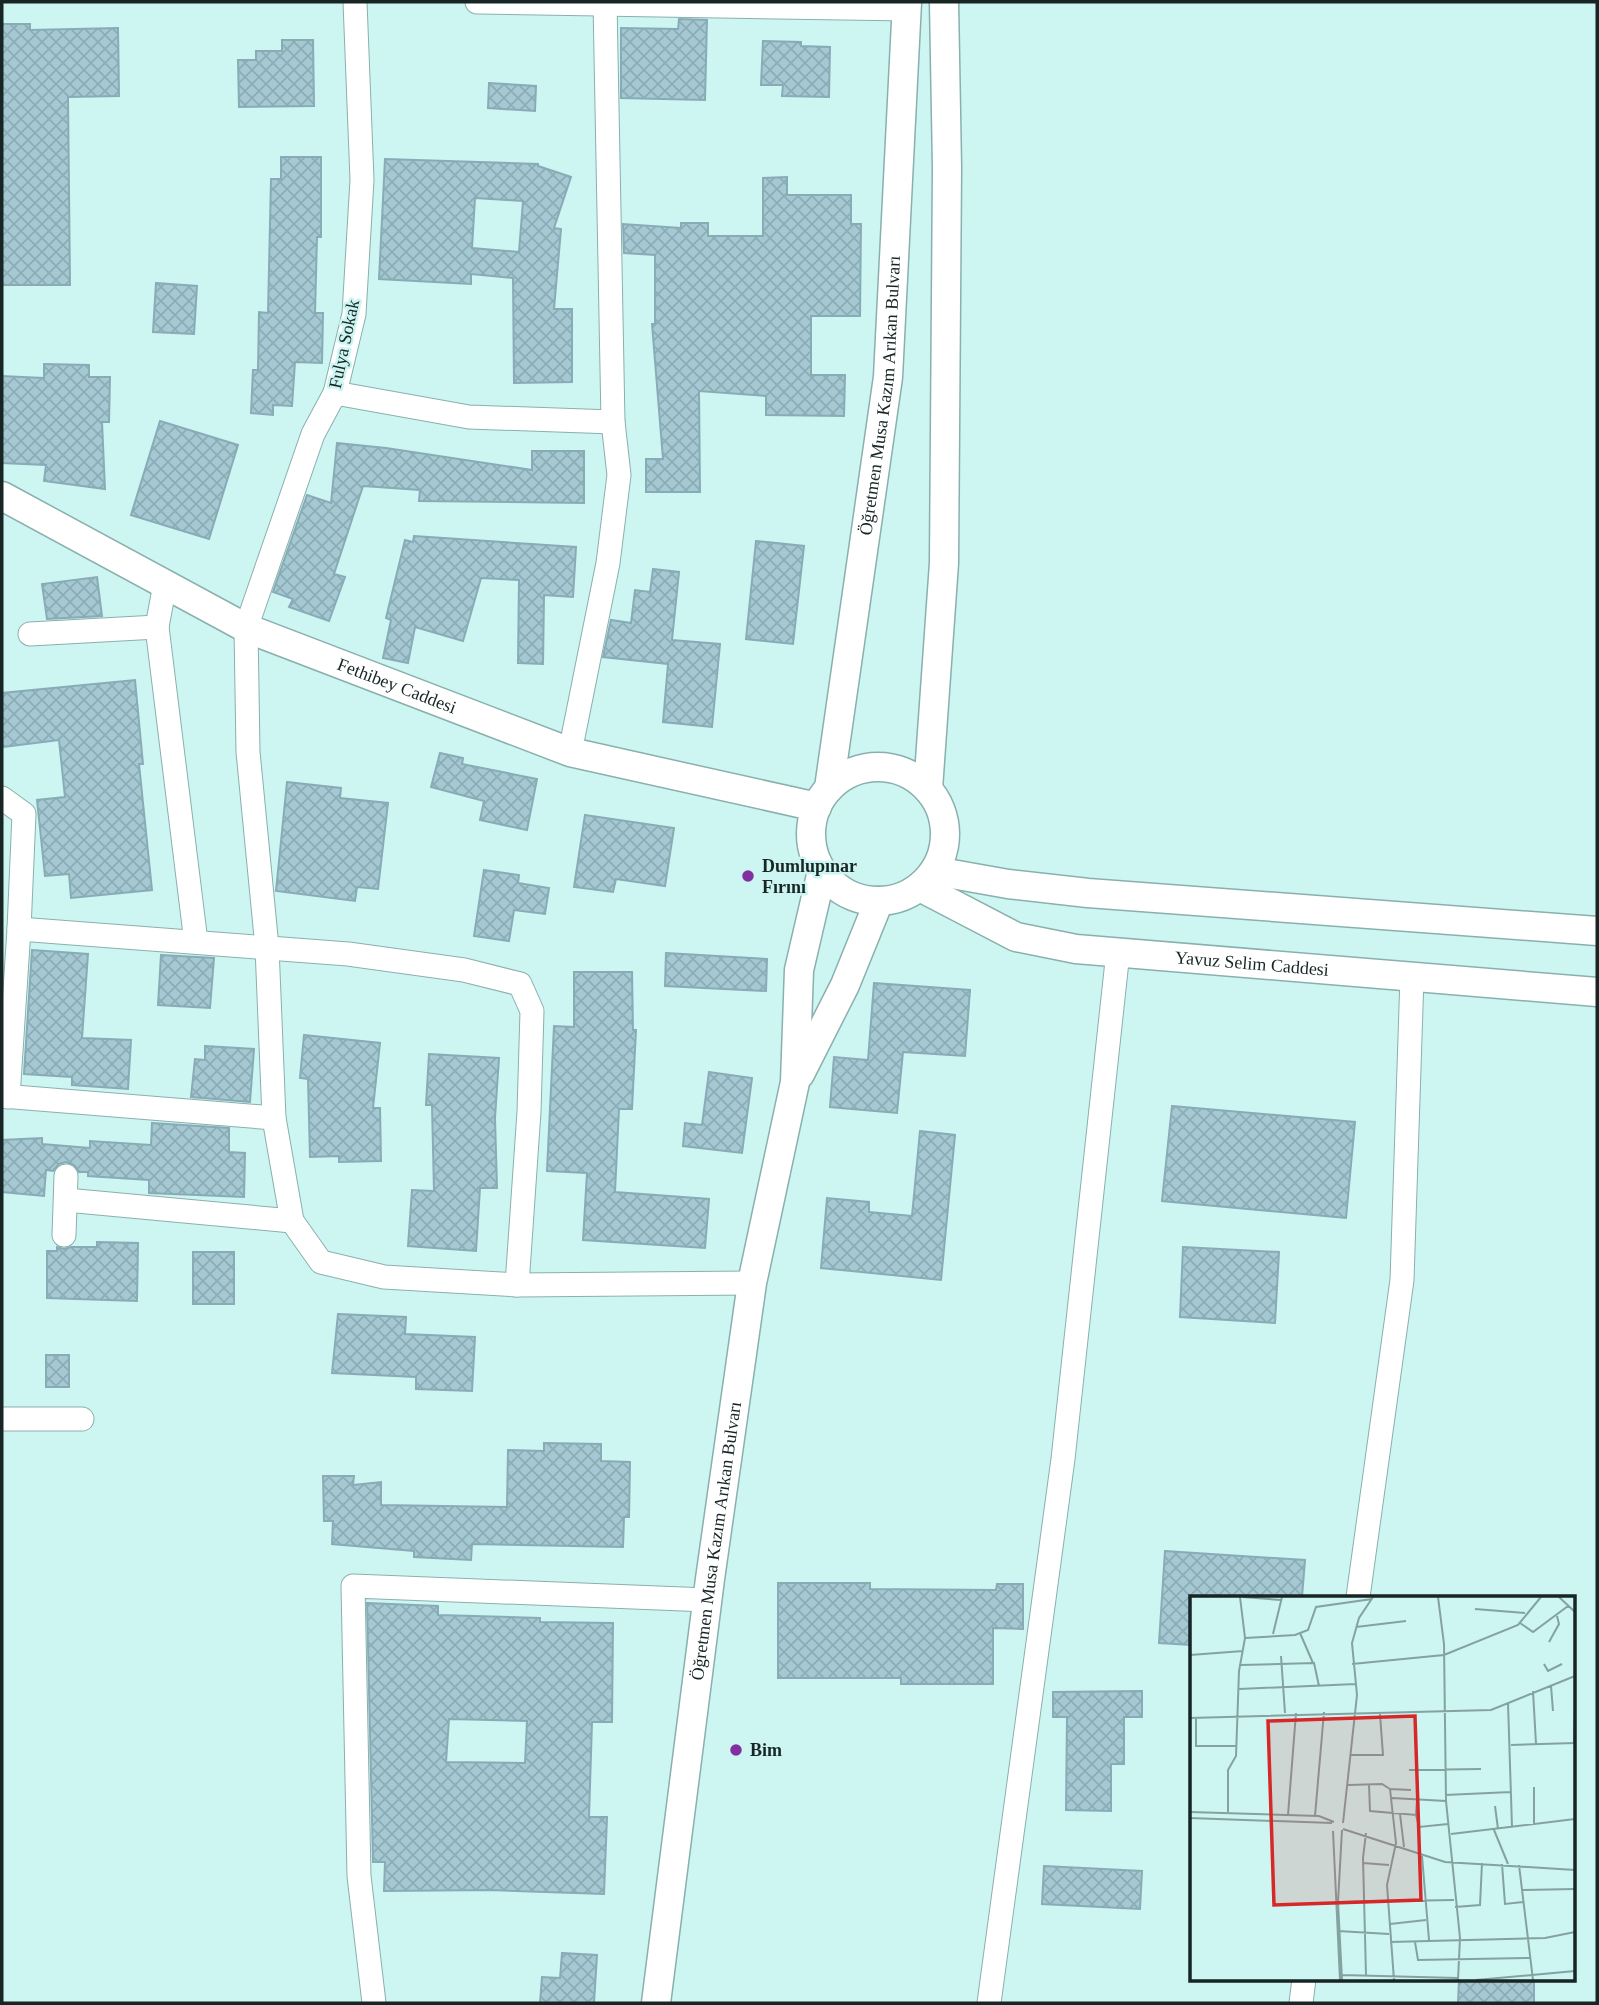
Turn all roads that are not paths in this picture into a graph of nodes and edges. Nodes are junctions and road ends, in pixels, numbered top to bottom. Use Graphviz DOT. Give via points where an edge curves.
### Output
graph roads {
  1 [pos="355,2"];
  2 [pos="477,2"];
  3 [pos="944,2"];
  4 [pos="605,3"];
  5 [pos="907,5"];
  6 [pos="335,393"];
  7 [pos="613,422"];
  8 [pos="2,496"];
  9 [pos="165,584"];
  10 [pos="157,627"];
  11 [pos="246,628"];
  12 [pos="30,634"];
  13 [pos="570,752"];
  14 [pos="928,789"];
  15 [pos="2,798"];
  16 [pos="823,798"];
  17 [pos="822,871"];
  18 [pos="927,879"];
  19 [pos="878,901"];
  20 [pos="19,929"];
  21 [pos="1597,930"];
  22 [pos="196,942"];
  23 [pos="267,947"];
  24 [pos="1118,952"];
  25 [pos="1412,976"];
  26 [pos="1597,992"];
  27 [pos="795,1082"];
  28 [pos="5,1096"];
  29 [pos="274,1118"];
  30 [pos="66,1176"];
  31 [pos="66,1200"];
  32 [pos="292,1221"];
  33 [pos="64,1235"];
  34 [pos="752,1283"];
  35 [pos="517,1285"];
  36 [pos="2,1419"];
  37 [pos="82,1419"];
  38 [pos="1358,1596"];
  39 [pos="708,1600"];
  40 [pos="1304,1980"];
  41 [pos="374,2003"];
  42 [pos="656,2003"];
  43 [pos="989,2003"];
  44 [pos="1301,2003"];
  1 -- 6 [label="street, Fulya Sokak" via="362,180 354,314"];
  2 -- 4 [label="street"];
  3 -- 14 [label="street" via="944,564"];
  4 -- 5 [label="street"];
  4 -- 7 [label="street"];
  5 -- 16 [label="street, Öğretmen Musa Kazım Arıkan Bulvarı" via="888,377"];
  6 -- 7 [label="street" via="469,417"];
  6 -- 11 [label="street, Fulya Sokak" via="313,434"];
  7 -- 13 [label="street" via="619,475 610,550"];
  8 -- 9 [label="street, Fethibey Caddesi"];
  9 -- 10 [label="street"];
  9 -- 11 [label="street, Fethibey Caddesi"];
  10 -- 12 [label="street"];
  10 -- 22 [label="street"];
  11 -- 13 [label="street, Fethibey Caddesi"];
  11 -- 23 [label="street, Fulya Sokak" via="248,752"];
  13 -- 16 [label="street, Fethibey Caddesi"];
  14 -- 16 [label="street" via="911,775 890,768 867,768 846,775"];
  14 -- 18 [label="street" via="946,828 944,850"];
  15 -- 20 [label="street" via="24,814"];
  16 -- 17 [label="street" via="811,829 813,851"];
  17 -- 19 [label="street" via="837,887 857,898"];
  17 -- 27 [label="street, Öğretmen Musa Kazım Arıkan Bulvarı" via="799,970"];
  18 -- 19 [label="street" via="900,897"];
  18 -- 21 [label="street"];
  18 -- 24 [label="street, Yavuz Selim Caddesi" via="1016,937"];
  19 -- 27 [label="street, Öğretmen Musa Kazım Arıkan Bulvarı" via="845,985"];
  20 -- 22 [label="street"];
  20 -- 28 [label="street"];
  22 -- 23 [label="street"];
  23 -- 29 [label="street, Fulya Sokak"];
  23 -- 35 [label="street" via="464,970 520,984 532,1011"];
  24 -- 25 [label="street, Yavuz Selim Caddesi"];
  24 -- 43 [label="street" via="1063,1459"];
  25 -- 26 [label="street, Yavuz Selim Caddesi"];
  25 -- 38 [label="street" via="1402,1280"];
  27 -- 34 [label="street, Öğretmen Musa Kazım Arıkan Bulvarı"];
  28 -- 29 [label="street"];
  29 -- 32 [label="street, Fulya Sokak"];
  30 -- 31 [label="street"];
  31 -- 32 [label="street"];
  31 -- 33 [label="street"];
  32 -- 35 [label="street" via="321,1262 384,1278"];
  34 -- 35 [label="street"];
  34 -- 39 [label="street, Öğretmen Musa Kazım Arıkan Bulvarı"];
  36 -- 37 [label="street"];
  39 -- 41 [label="street" via="353,1586 359,1876"];
  39 -- 42 [label="street, Öğretmen Musa Kazım Arıkan Bulvarı"];
  40 -- 44 [label="street"];
}
